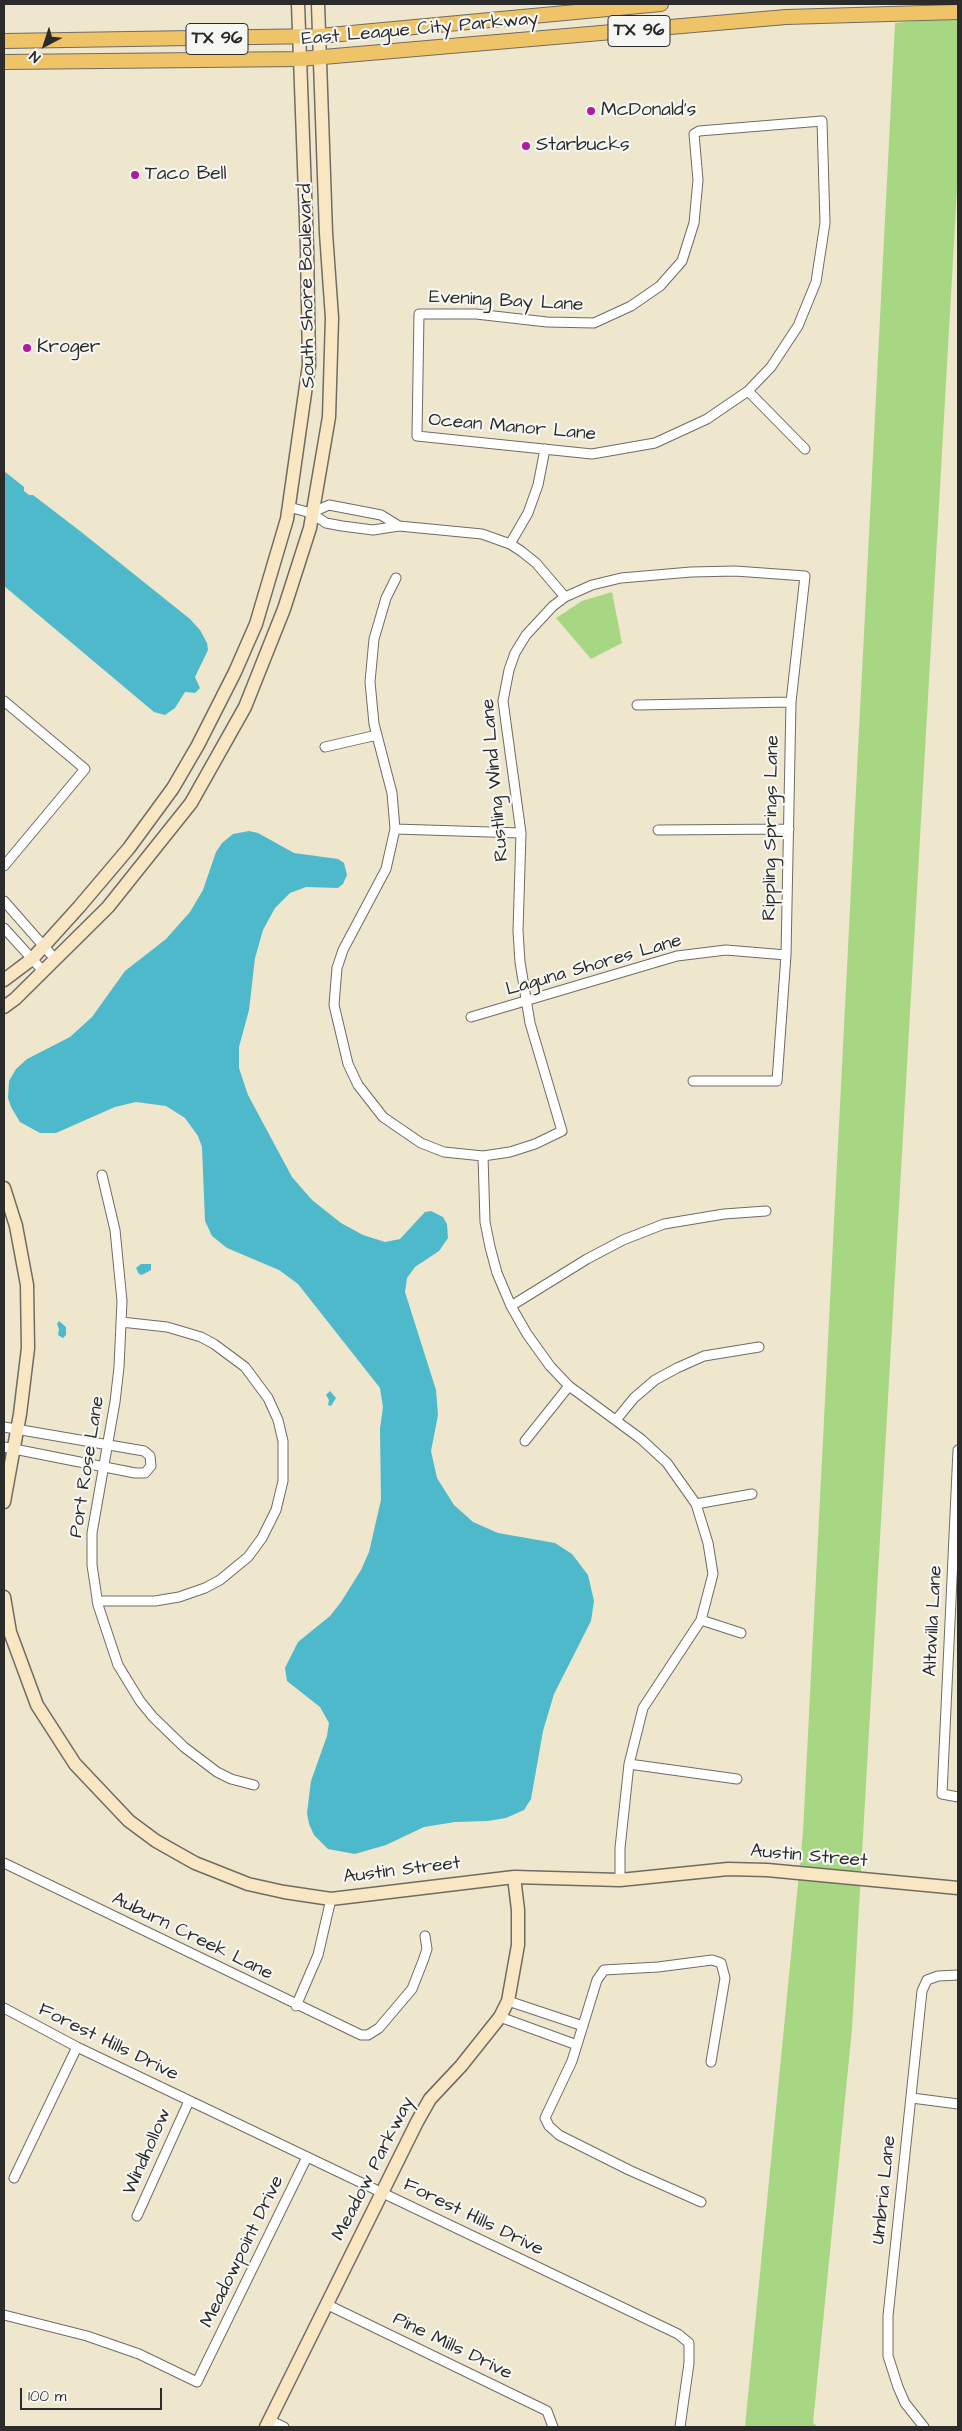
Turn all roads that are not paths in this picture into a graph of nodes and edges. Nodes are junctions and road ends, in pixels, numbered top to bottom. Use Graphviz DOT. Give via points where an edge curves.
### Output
graph roads {
  1 [pos="298,4"];
  2 [pos="318,4"];
  3 [pos="661,4"];
  4 [pos="958,12"];
  5 [pos="319,36"];
  6 [pos="299,37"];
  7 [pos="4,41"];
  8 [pos="320,58"];
  9 [pos="300,59"];
  10 [pos="4,62"];
  11 [pos="822,121"];
  12 [pos="307,233"];
  13 [pos="326,233"];
  14 [pos="748,391"];
  15 [pos="417,436"];
  16 [pos="544,449"];
  17 [pos="805,449"];
  18 [pos="289,507"];
  19 [pos="312,513"];
  20 [pos="399,526"];
  21 [pos="510,544"];
  22 [pos="805,576"];
  23 [pos="396,578"];
  24 [pos="564,597"];
  25 [pos="4,701"];
  26 [pos="791,702"];
  27 [pos="638,706"];
  28 [pos="377,735"];
  29 [pos="325,747"];
  30 [pos="395,829"];
  31 [pos="788,829"];
  32 [pos="658,830"];
  33 [pos="521,833"];
  34 [pos="4,866"];
  35 [pos="4,902"];
  36 [pos="4,928"];
  37 [pos="43,946"];
  38 [pos="786,955"];
  39 [pos="32,959"];
  40 [pos="55,959"];
  41 [pos="44,971"];
  42 [pos="4,980"];
  43 [pos="526,1002"];
  44 [pos="4,1007"];
  45 [pos="471,1017"];
  46 [pos="693,1081"];
  47 [pos="483,1156"];
  48 [pos="102,1175"];
  49 [pos="4,1188"];
  50 [pos="766,1212"];
  51 [pos="511,1306"];
  52 [pos="121,1322"];
  53 [pos="758,1347"];
  54 [pos="569,1386"];
  55 [pos="616,1420"];
  56 [pos="4,1427"];
  57 [pos="18,1429"];
  58 [pos="525,1441"];
  59 [pos="107,1445"];
  60 [pos="9,1448"];
  61 [pos="958,1450"];
  62 [pos="103,1466"];
  63 [pos="752,1494"];
  64 [pos="4,1502"];
  65 [pos="696,1504"];
  66 [pos="956,1535"];
  67 [pos="4,1597"];
  68 [pos="97,1601"];
  69 [pos="701,1620"];
  70 [pos="741,1632"];
  71 [pos="954,1667"];
  72 [pos="629,1764"];
  73 [pos="737,1779"];
  74 [pos="254,1785"];
  75 [pos="958,1797"];
  76 [pos="4,1863"];
  77 [pos="514,1877"];
  78 [pos="620,1880"];
  79 [pos="958,1888"];
  80 [pos="331,1899"];
  81 [pos="425,1936"];
  82 [pos="958,1975"];
  83 [pos="508,2001"];
  84 [pos="296,2006"];
  85 [pos="4,2008"];
  86 [pos="500,2017"];
  87 [pos="583,2026"];
  88 [pos="577,2044"];
  89 [pos="77,2047"];
  90 [pos="711,2062"];
  91 [pos="912,2098"];
  92 [pos="189,2101"];
  93 [pos="958,2104"];
  94 [pos="307,2157"];
  95 [pos="14,2178"];
  96 [pos="382,2192"];
  97 [pos="701,2202"];
  98 [pos="138,2216"];
  99 [pos="326,2304"];
  100 [pos="4,2315"];
  101 [pos="268,2424"];
  102 [pos="284,2427"];
  103 [pos="553,2427"];
  104 [pos="680,2427"];
  105 [pos="924,2427"];
  1 -- 6 [label="street, South Shore Boulevard"];
  2 -- 5 [label="street, South Shore Boulevard"];
  3 -- 5 [label="main road, East League City Parkway / TX 96"];
  4 -- 8 [label="main road, East League City Parkway / TX 96" via="786,17"];
  5 -- 6 [label="main road, East League City Parkway / TX 96"];
  5 -- 8 [label="street, South Shore Boulevard"];
  6 -- 7 [label="main road, East League City Parkway / TX 96"];
  6 -- 9 [label="street, South Shore Boulevard"];
  8 -- 9 [label="main road, East League City Parkway / TX 96"];
  8 -- 13 [label="street, South Shore Boulevard"];
  9 -- 10 [label="main road, East League City Parkway / TX 96"];
  9 -- 12 [label="street, South Shore Boulevard"];
  11 -- 14 [label="street, Ocean Manor Lane" via="825,224 816,282 798,326 771,367"];
  11 -- 15 [label="street, Evening Bay Lane" via="694,134 698,180 694,223 682,261 660,286 631,306 594,323 547,322 476,314 419,314"];
  12 -- 13 [label="street"];
  12 -- 18 [label="street, South Shore Boulevard" via="308,365"];
  13 -- 19 [label="street, South Shore Boulevard" via="332,318 329,417"];
  14 -- 16 [label="street, Ocean Manor Lane" via="707,418 655,442 592,454"];
  14 -- 17 [label="street"];
  15 -- 16 [label="street, Ocean Manor Lane"];
  16 -- 21 [label="street" via="538,485 528,513"];
  18 -- 19 [label="street"];
  18 -- 37 [label="street, South Shore Boulevard" via="256,624 198,745 173,788 129,848"];
  19 -- 20 [label="street" via="326,524 373,530"];
  19 -- 20 [label="street" via="329,505 381,515"];
  19 -- 40 [label="street, South Shore Boulevard" via="284,609 245,707 195,795 108,907"];
  20 -- 21 [label="street" via="482,534"];
  21 -- 24 [label="street" via="536,564"];
  22 -- 24 [label="street, Rustling Wind Lane" via="735,571 654,574 592,584"];
  22 -- 26 [label="street, Rippling Springs Lane"];
  23 -- 28 [label="street" via="386,598 370,662 371,703"];
  24 -- 33 [label="street, Rustling Wind Lane" via="539,618 526,635 516,652 504,689 503,702"];
  25 -- 34 [label="street" via="85,769"];
  26 -- 27 [label="street"];
  26 -- 31 [label="street, Rippling Springs Lane"];
  28 -- 29 [label="street"];
  28 -- 30 [label="street" via="392,793"];
  30 -- 33 [label="street"];
  30 -- 47 [label="street" via="386,869 351,932 337,968 334,1005 348,1064 369,1102 399,1130 444,1152"];
  31 -- 32 [label="street"];
  31 -- 38 [label="street, Rippling Springs Lane"];
  33 -- 43 [label="street, Rustling Wind Lane" via="518,931"];
  35 -- 37 [label="street"];
  36 -- 39 [label="street"];
  37 -- 39 [label="street, South Shore Boulevard"];
  37 -- 40 [label="street"];
  38 -- 43 [label="street, Laguna Shores Lane" via="726,950 677,956"];
  38 -- 46 [label="street, Rippling Springs Lane" via="778,1081"];
  39 -- 41 [label="street"];
  39 -- 42 [label="street, South Shore Boulevard"];
  40 -- 41 [label="street, South Shore Boulevard"];
  41 -- 44 [label="street, South Shore Boulevard"];
  43 -- 45 [label="street, Laguna Shores Lane"];
  43 -- 47 [label="street, Rustling Wind Lane" via="562,1131 510,1152"];
  47 -- 51 [label="street" via="485,1215 490,1246 497,1274"];
  48 -- 52 [label="street, Port Rose Lane" via="118,1250"];
  49 -- 57 [label="street" via="16,1226 27,1285 28,1348"];
  50 -- 51 [label="street" via="724,1214 664,1224 586,1259"];
  51 -- 54 [label="street" via="550,1366"];
  52 -- 59 [label="street, Port Rose Lane" via="119,1367"];
  52 -- 68 [label="street" via="167,1327 201,1338 245,1368 268,1398 278,1420 283,1441 283,1481 276,1510 266,1531 248,1557 220,1580 179,1597"];
  53 -- 55 [label="street" via="704,1356 677,1368 655,1380"];
  54 -- 55 [label="street"];
  54 -- 58 [label="street"];
  55 -- 65 [label="street" via="667,1463"];
  56 -- 57 [label="street"];
  57 -- 59 [label="street"];
  57 -- 60 [label="street"];
  59 -- 62 [label="street, Port Rose Lane"];
  59 -- 62 [label="street" via="144,1451 150,1456 151,1466 140,1474"];
  60 -- 62 [label="street"];
  60 -- 64 [label="street"];
  61 -- 66 [label="street, Altavilla Lane"];
  62 -- 68 [label="street, Port Rose Lane" via="92,1533"];
  63 -- 65 [label="street"];
  65 -- 69 [label="street" via="713,1574"];
  66 -- 71 [label="street, Altavilla Lane"];
  67 -- 80 [label="street, Austin Street" via="10,1632 37,1705 75,1764 129,1821 156,1841 222,1874 248,1884"];
  68 -- 74 [label="street, Port Rose Lane" via="118,1665 153,1717 184,1747 217,1772"];
  69 -- 70 [label="street"];
  69 -- 72 [label="street" via="643,1708"];
  71 -- 75 [label="street, Altavilla Lane" via="942,1794"];
  72 -- 73 [label="street"];
  72 -- 78 [label="street"];
  76 -- 84 [label="street, Auburn Creek Lane"];
  77 -- 78 [label="street, Austin Street"];
  77 -- 80 [label="street, Austin Street"];
  77 -- 83 [label="street, Meadow Parkway" via="518,1945"];
  78 -- 79 [label="street, Austin Street" via="728,1869"];
  80 -- 84 [label="street" via="318,1955"];
  81 -- 84 [label="street, Auburn Creek Lane" via="424,1961 412,1990 396,2010 368,2035 352,2032"];
  82 -- 91 [label="street, Umbria Lane" via="927,1980 922,1992"];
  83 -- 86 [label="street, Meadow Parkway"];
  83 -- 87 [label="street"];
  85 -- 89 [label="street, Forest Hills Drive"];
  86 -- 88 [label="street"];
  86 -- 96 [label="street, Meadow Parkway" via="430,2100"];
  87 -- 88 [label="street"];
  87 -- 90 [label="street" via="597,1980 604,1970 712,1960 720,1963 725,1978"];
  88 -- 97 [label="street" via="544,2118 549,2126 559,2135"];
  89 -- 92 [label="street, Forest Hills Drive"];
  89 -- 95 [label="street"];
  91 -- 93 [label="street"];
  91 -- 105 [label="street, Umbria Lane" via="887,2339 888,2356 905,2403"];
  92 -- 94 [label="street, Forest Hills Drive"];
  92 -- 98 [label="street, Windhollow"];
  94 -- 96 [label="street, Forest Hills Drive"];
  94 -- 100 [label="street, Meadowpoint Drive" via="197,2382 130,2351 87,2336"];
  96 -- 99 [label="street, Meadow Parkway"];
  96 -- 104 [label="street, Forest Hills Drive" via="678,2334 688,2343 689,2363"];
  99 -- 101 [label="street, Meadow Parkway"];
  99 -- 103 [label="street, Pine Mills Drive" via="547,2411"];
  101 -- 102 [label="street"];
}
